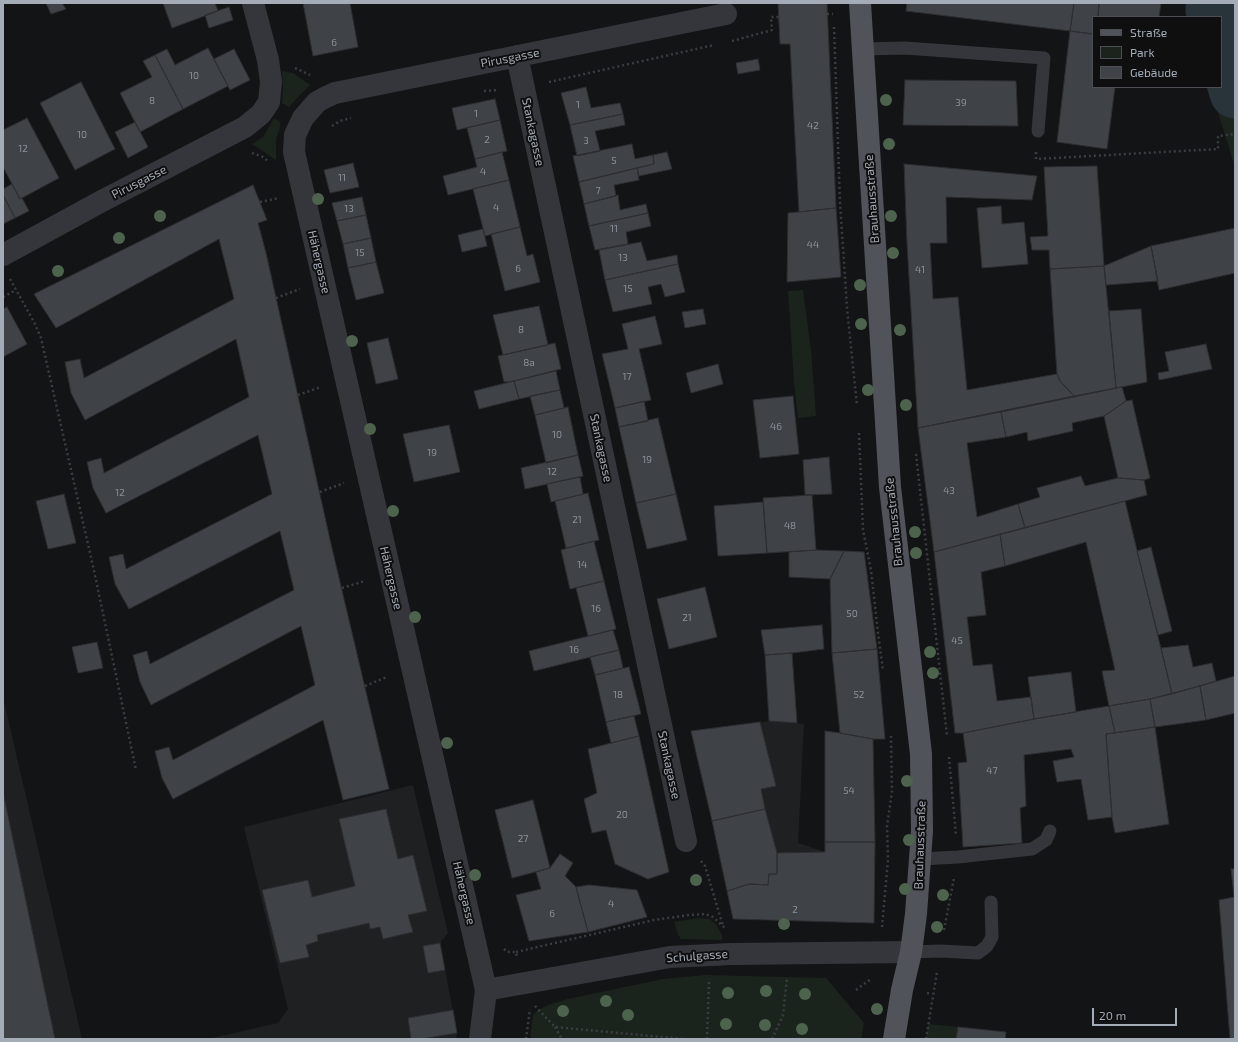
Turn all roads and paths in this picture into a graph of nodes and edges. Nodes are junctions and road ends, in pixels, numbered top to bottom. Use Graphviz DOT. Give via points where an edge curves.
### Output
graph roads {
  1 [pos="253,3"];
  2 [pos="860,3"];
  3 [pos="833,8"];
  4 [pos="726,14"];
  5 [pos="827,14"];
  6 [pos="779,17"];
  7 [pos="833,22"];
  8 [pos="728,42"];
  9 [pos="720,43"];
  10 [pos="863,49"];
  11 [pos="517,56"];
  12 [pos="291,66"];
  13 [pos="315,78"];
  14 [pos="524,87"];
  15 [pos="480,92"];
  16 [pos="303,118"];
  17 [pos="354,118"];
  18 [pos="329,129"];
  19 [pos="1038,131"];
  20 [pos="1235,134"];
  21 [pos="249,153"];
  22 [pos="274,166"];
  23 [pos="281,197"];
  24 [pos="260,202"];
  25 [pos="3,255"];
  26 [pos="9,277"];
  27 [pos="302,288"];
  28 [pos="16,290"];
  29 [pos="3,297"];
  30 [pos="276,298"];
  31 [pos="326,385"];
  32 [pos="298,395"];
  33 [pos="857,409"];
  34 [pos="859,432"];
  35 [pos="916,451"];
  36 [pos="348,482"];
  37 [pos="320,492"];
  38 [pos="371,579"];
  39 [pos="342,588"];
  40 [pos="884,674"];
  41 [pos="393,675"];
  42 [pos="365,686"];
  43 [pos="891,736"];
  44 [pos="948,742"];
  45 [pos="949,757"];
  46 [pos="136,770"];
  47 [pos="1050,831"];
  48 [pos="686,841"];
  49 [pos="958,857"];
  50 [pos="921,859"];
  51 [pos="991,902"];
  52 [pos="723,927"];
  53 [pos="500,946"];
  54 [pos="941,951"];
  55 [pos="911,952"];
  56 [pos="878,953"];
  57 [pos="788,972"];
  58 [pos="709,975"];
  59 [pos="486,990"];
  60 [pos="856,990"];
  61 [pos="902,990"];
  62 [pos="527,992"];
  63 [pos="932,994"];
  64 [pos="555,1027"];
  65 [pos="480,1039"];
  66 [pos="526,1039"];
  67 [pos="562,1039"];
  68 [pos="683,1039"];
  69 [pos="707,1039"];
  70 [pos="772,1039"];
  71 [pos="894,1039"];
  72 [pos="926,1039"];
  1 -- 25 [label="street, Pirusgasse" via="271,82 268,102 261,114 245,127"];
  2 -- 10 [label="main road, Brauhausstraße"];
  3 -- 5 [label="path" via="833,14"];
  4 -- 11 [label="street, Pirusgasse"];
  6 -- 8 [label="path" via="772,17 772,30"];
  7 -- 33 [label="path" via="840,202"];
  9 -- 14 [label="path"];
  10 -- 19 [label="lane" via="905,48 1044,58"];
  10 -- 50 [label="main road, Brauhausstraße" via="890,487 921,754"];
  11 -- 14 [label="street, Stankagasse"];
  11 -- 16 [label="street, Pirusgasse" via="335,93 317,102"];
  12 -- 13 [label="path"];
  14 -- 15 [label="path"];
  14 -- 48 [label="street, Stankagasse"];
  16 -- 59 [label="street, Hähergasse" via="295,136 294,152"];
  17 -- 18 [label="path" via="340,121"];
  19 -- 20 [label="path" via="1036,159 1218,149 1218,136"];
  21 -- 22 [label="path" via="263,157"];
  23 -- 24 [label="path"];
  26 -- 28 [label="path"];
  27 -- 30 [label="path"];
  28 -- 29 [label="path"];
  28 -- 46 [label="path" via="41,338"];
  31 -- 32 [label="path"];
  34 -- 40 [label="path" via="863,530 871,570"];
  35 -- 44 [label="path"];
  36 -- 37 [label="path"];
  38 -- 39 [label="path"];
  41 -- 42 [label="path"];
  43 -- 56 [label="path" via="892,792 887,826 888,860"];
  45 -- 49 [label="path"];
  47 -- 49 [label="lane" via="1046,840 1032,849"];
  48 -- 52 [label="path" via="705,866"];
  49 -- 50 [label="lane"];
  49 -- 54 [label="path"];
  50 -- 55 [label="main road, Brauhausstraße"];
  51 -- 54 [label="lane" via="992,937 987,946 978,953"];
  53 -- 62 [label="path" via="507,952 516,952"];
  54 -- 55 [label="lane"];
  54 -- 63 [label="path"];
  55 -- 56 [label="street, Schulgasse"];
  55 -- 61 [label="main road, Brauhausstraße"];
  56 -- 62 [label="street, Schulgasse" via="670,957"];
  57 -- 70 [label="path" via="783,1015"];
  58 -- 69 [label="path"];
  59 -- 62 [label="street, Schulgasse"];
  59 -- 65 [label="street, Hähergasse"];
  60 -- 61 [label="path" via="874,976 875,986"];
  61 -- 63 [label="path"];
  61 -- 71 [label="main road, Brauhausstraße"];
  62 -- 64 [label="path" via="538,1010"];
  62 -- 66 [label="path" via="530,1016"];
  63 -- 72 [label="path"];
  64 -- 67 [label="path"];
  64 -- 68 [label="path"];
}
